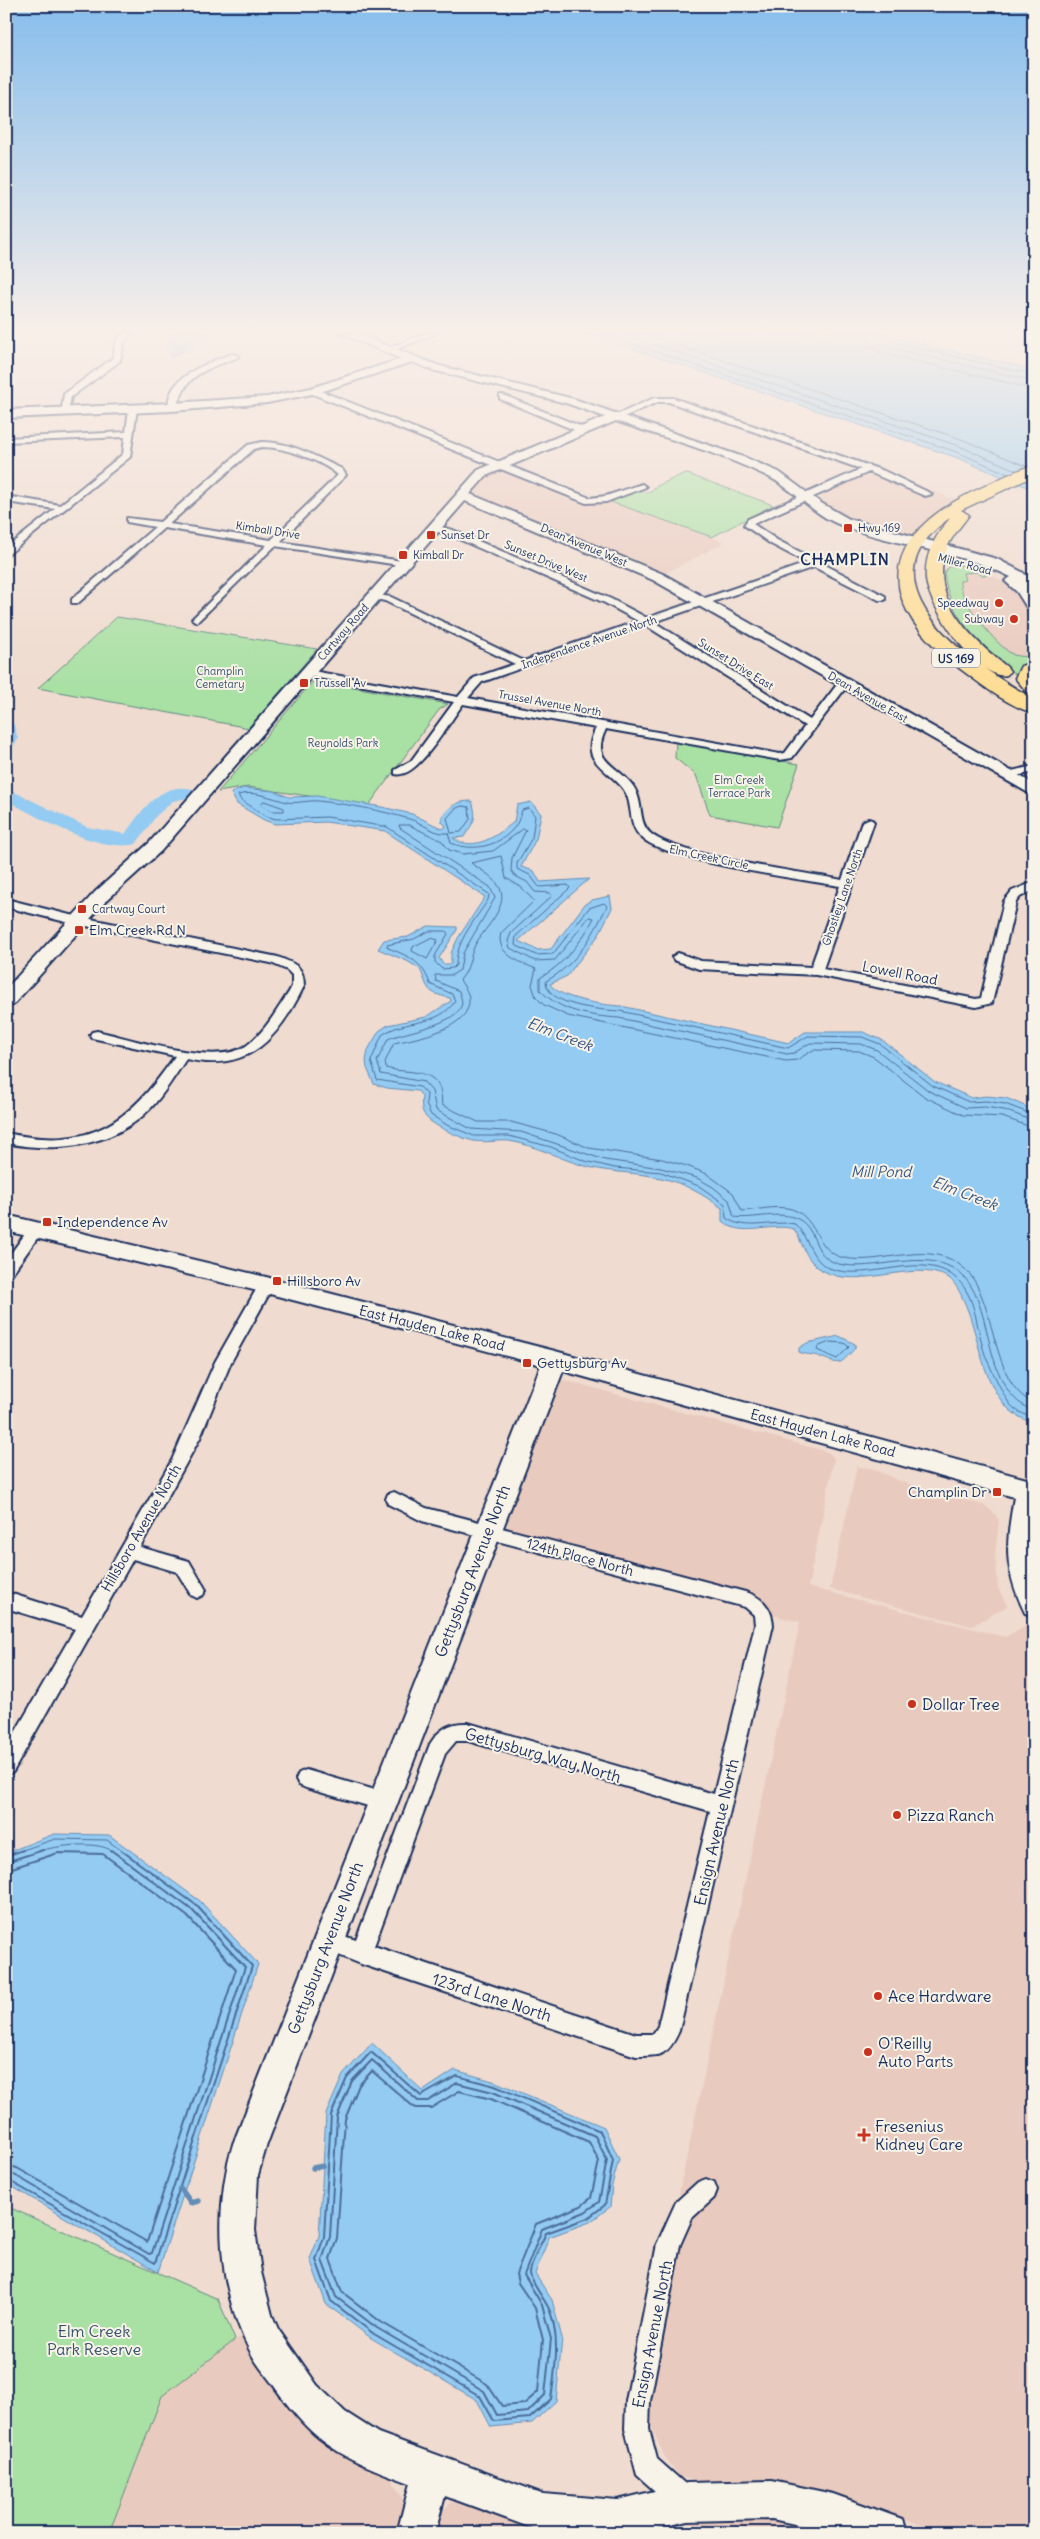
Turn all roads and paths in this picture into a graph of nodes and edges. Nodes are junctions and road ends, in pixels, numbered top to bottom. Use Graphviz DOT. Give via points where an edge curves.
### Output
graph roads {
  1 [pos="128,451"];
  2 [pos="246,451"];
  3 [pos="295,451"];
  4 [pos="464,451"];
  5 [pos="530,451"];
  6 [pos="705,451"];
  7 [pos="817,451"];
  8 [pos="497,465"];
  9 [pos="868,469"];
  10 [pos="1034,470"];
  11 [pos="1005,484"];
  12 [pos="642,488"];
  13 [pos="928,494"];
  14 [pos="461,496"];
  15 [pos="6,499"];
  16 [pos="800,499"];
  17 [pos="62,508"];
  18 [pos="130,520"];
  19 [pos="162,525"];
  20 [pos="433,528"];
  21 [pos="274,544"];
  22 [pos="914,546"];
  23 [pos="936,552"];
  24 [pos="6,553"];
  25 [pos="816,563"];
  26 [pos="402,564"];
  27 [pos="1034,589"];
  28 [pos="374,596"];
  29 [pos="882,598"];
  30 [pos="75,601"];
  31 [pos="703,601"];
  32 [pos="1034,608"];
  33 [pos="197,619"];
  34 [pos="647,622"];
  35 [pos="526,665"];
  36 [pos="1034,667"];
  37 [pos="307,673"];
  38 [pos="843,684"];
  39 [pos="1034,688"];
  40 [pos="1002,690"];
  41 [pos="1034,693"];
  42 [pos="460,700"];
  43 [pos="1034,707"];
  44 [pos="1034,711"];
  45 [pos="603,725"];
  46 [pos="812,726"];
  47 [pos="1034,769"];
  48 [pos="399,772"];
  49 [pos="1006,775"];
  50 [pos="1034,791"];
  51 [pos="868,822"];
  52 [pos="644,834"];
  53 [pos="630,840"];
  54 [pos="846,884"];
  55 [pos="1034,885"];
  56 [pos="6,903"];
  57 [pos="78,920"];
  58 [pos="678,957"];
  59 [pos="816,971"];
  60 [pos="6,1001"];
  61 [pos="97,1035"];
  62 [pos="183,1054"];
  63 [pos="6,1138"];
  64 [pos="6,1223"];
  65 [pos="36,1230"];
  66 [pos="6,1271"];
  67 [pos="266,1286"];
  68 [pos="555,1360"];
  69 [pos="1032,1490"];
  70 [pos="394,1499"];
  71 [pos="487,1531"];
  72 [pos="129,1551"];
  73 [pos="197,1590"];
  74 [pos="6,1600"];
  75 [pos="1034,1605"];
  76 [pos="764,1615"];
  77 [pos="86,1625"];
  78 [pos="6,1766"];
  79 [pos="306,1779"];
  80 [pos="382,1801"];
  81 [pos="723,1806"];
  82 [pos="328,1941"];
  83 [pos="361,1954"];
  84 [pos="658,2044"];
  85 [pos="706,2190"];
  86 [pos="432,2472"];
  87 [pos="687,2502"];
  88 [pos="416,2533"];
  89 [pos="888,2533"];
  1 -- 17 [label="street"];
  2 -- 19 [label="street"];
  3 -- 21 [label="street" via="342,475"];
  4 -- 8 [label="street"];
  5 -- 8 [label="street, Cartway Road"];
  6 -- 16 [label="street, Miller Road" via="748,468"];
  7 -- 9 [label="street, Cartway Road"];
  8 -- 12 [label="street" via="589,502 608,500"];
  8 -- 14 [label="street, Cartway Road" via="482,473"];
  9 -- 13 [label="street"];
  9 -- 16 [label="street"];
  10 -- 11 [label="highway"];
  11 -- 22 [label="highway" via="954,507 929,527"];
  11 -- 23 [label="highway" via="958,518"];
  14 -- 20 [label="street, Cartway Road"];
  14 -- 31 [label="street, Dean Avenue West" via="638,568"];
  15 -- 17 [label="street"];
  16 -- 22 [label="street, Miller Road" via="819,519 838,528"];
  16 -- 25 [label="street" via="748,525"];
  17 -- 24 [label="street"];
  18 -- 19 [label="street, Kimball Drive"];
  19 -- 21 [label="street, Kimball Drive"];
  19 -- 30 [label="street"];
  20 -- 26 [label="street, Cartway Road"];
  20 -- 34 [label="street, Sunset Drive West" via="450,532 588,592"];
  21 -- 26 [label="street, Kimball Drive"];
  21 -- 33 [label="street"];
  22 -- 23 [label="street, Miller Road"];
  22 -- 40 [label="highway, US 169" via="907,567 907,582 912,604 921,620 956,658"];
  23 -- 27 [label="street, Miller Road" via="999,565"];
  23 -- 32 [label="street, Miller Road" via="1002,575 1022,589"];
  23 -- 41 [label="highway, US 169" via="933,576 936,591 954,626 985,659"];
  25 -- 29 [label="street"];
  25 -- 31 [label="street, Independence Avenue North"];
  26 -- 28 [label="street, Cartway Road"];
  28 -- 35 [label="street" via="388,599"];
  28 -- 37 [label="street, Cartway Road"];
  31 -- 34 [label="street, Independence Avenue North"];
  31 -- 38 [label="street, Dean Avenue East"];
  34 -- 35 [label="street, Independence Avenue North"];
  34 -- 46 [label="street, Sunset Drive East"];
  35 -- 42 [label="street, Independence Avenue North" via="478,680"];
  36 -- 39 [label="highway" via="1027,670 1024,678"];
  37 -- 42 [label="street, Trussel Avenue North"];
  37 -- 57 [label="street, Cartway Road" via="156,847"];
  38 -- 46 [label="street"];
  38 -- 49 [label="street, Dean Avenue East"];
  40 -- 43 [label="highway, US 169"];
  40 -- 44 [label="highway"];
  42 -- 45 [label="street, Trussel Avenue North"];
  42 -- 48 [label="street, Independence Avenue North" via="415,763"];
  45 -- 46 [label="street, Trussel Avenue North" via="780,757 788,756"];
  45 -- 52 [label="street" via="594,752 600,763 632,793 637,822"];
  47 -- 49 [label="street"];
  49 -- 50 [label="street, Dean Avenue East"];
  51 -- 54 [label="street, Ghostley Lane North"];
  52 -- 53 [label="street"];
  52 -- 54 [label="street, Elm Creek Circle" via="662,846 683,853"];
  54 -- 59 [label="street, Ghostley Lane North"];
  55 -- 59 [label="street, Lowell Road" via="1016,894 1010,902 987,1000 976,1003"];
  56 -- 57 [label="street"];
  57 -- 60 [label="street, Cartway Road"];
  57 -- 62 [label="street" via="274,960 291,967 298,974 298,986 254,1049 217,1060"];
  58 -- 59 [label="street, Lowell Road" via="700,965"];
  61 -- 62 [label="street"];
  62 -- 63 [label="street" via="151,1099 123,1124 82,1140 58,1144 36,1144"];
  64 -- 65 [label="street, East Hayden Lake Road"];
  65 -- 66 [label="street"];
  65 -- 67 [label="street, East Hayden Lake Road"];
  67 -- 68 [label="street, East Hayden Lake Road"];
  67 -- 72 [label="street, Hillsboro Avenue North" via="224,1362 192,1438"];
  68 -- 69 [label="street, East Hayden Lake Road"];
  68 -- 71 [label="street, Gettysburg Avenue North"];
  69 -- 75 [label="street" via="1019,1546 1021,1565"];
  70 -- 71 [label="street, 124th Place North" via="422,1514"];
  71 -- 76 [label="street, 124th Place North" via="749,1602 759,1607"];
  71 -- 80 [label="street, Gettysburg Avenue North"];
  72 -- 73 [label="street" via="183,1566"];
  72 -- 77 [label="street, Hillsboro Avenue North"];
  74 -- 77 [label="street"];
  76 -- 81 [label="street, Ensign Avenue North"];
  77 -- 78 [label="street, Hillsboro Avenue North"];
  79 -- 80 [label="street"];
  80 -- 82 [label="street, Gettysburg Avenue North"];
  81 -- 83 [label="street, Gettysburg Way North" via="468,1732 448,1734 437,1750"];
  81 -- 84 [label="street, Ensign Avenue North" via="668,2031"];
  82 -- 83 [label="street, 123rd Lane North"];
  82 -- 86 [label="street, Gettysburg Avenue North" via="241,2175 238,2230 243,2272 265,2342 304,2398 332,2425 367,2448"];
  83 -- 84 [label="street, 123rd Lane North" via="636,2045"];
  85 -- 87 [label="street, Ensign Avenue North" via="684,2210 669,2244 638,2400 637,2429 646,2466"];
  86 -- 87 [label="street, Gettysburg Avenue North" via="543,2513 618,2519"];
  86 -- 88 [label="street"];
  87 -- 89 [label="street, Gettysburg Avenue North" via="772,2500 833,2514"];
}
